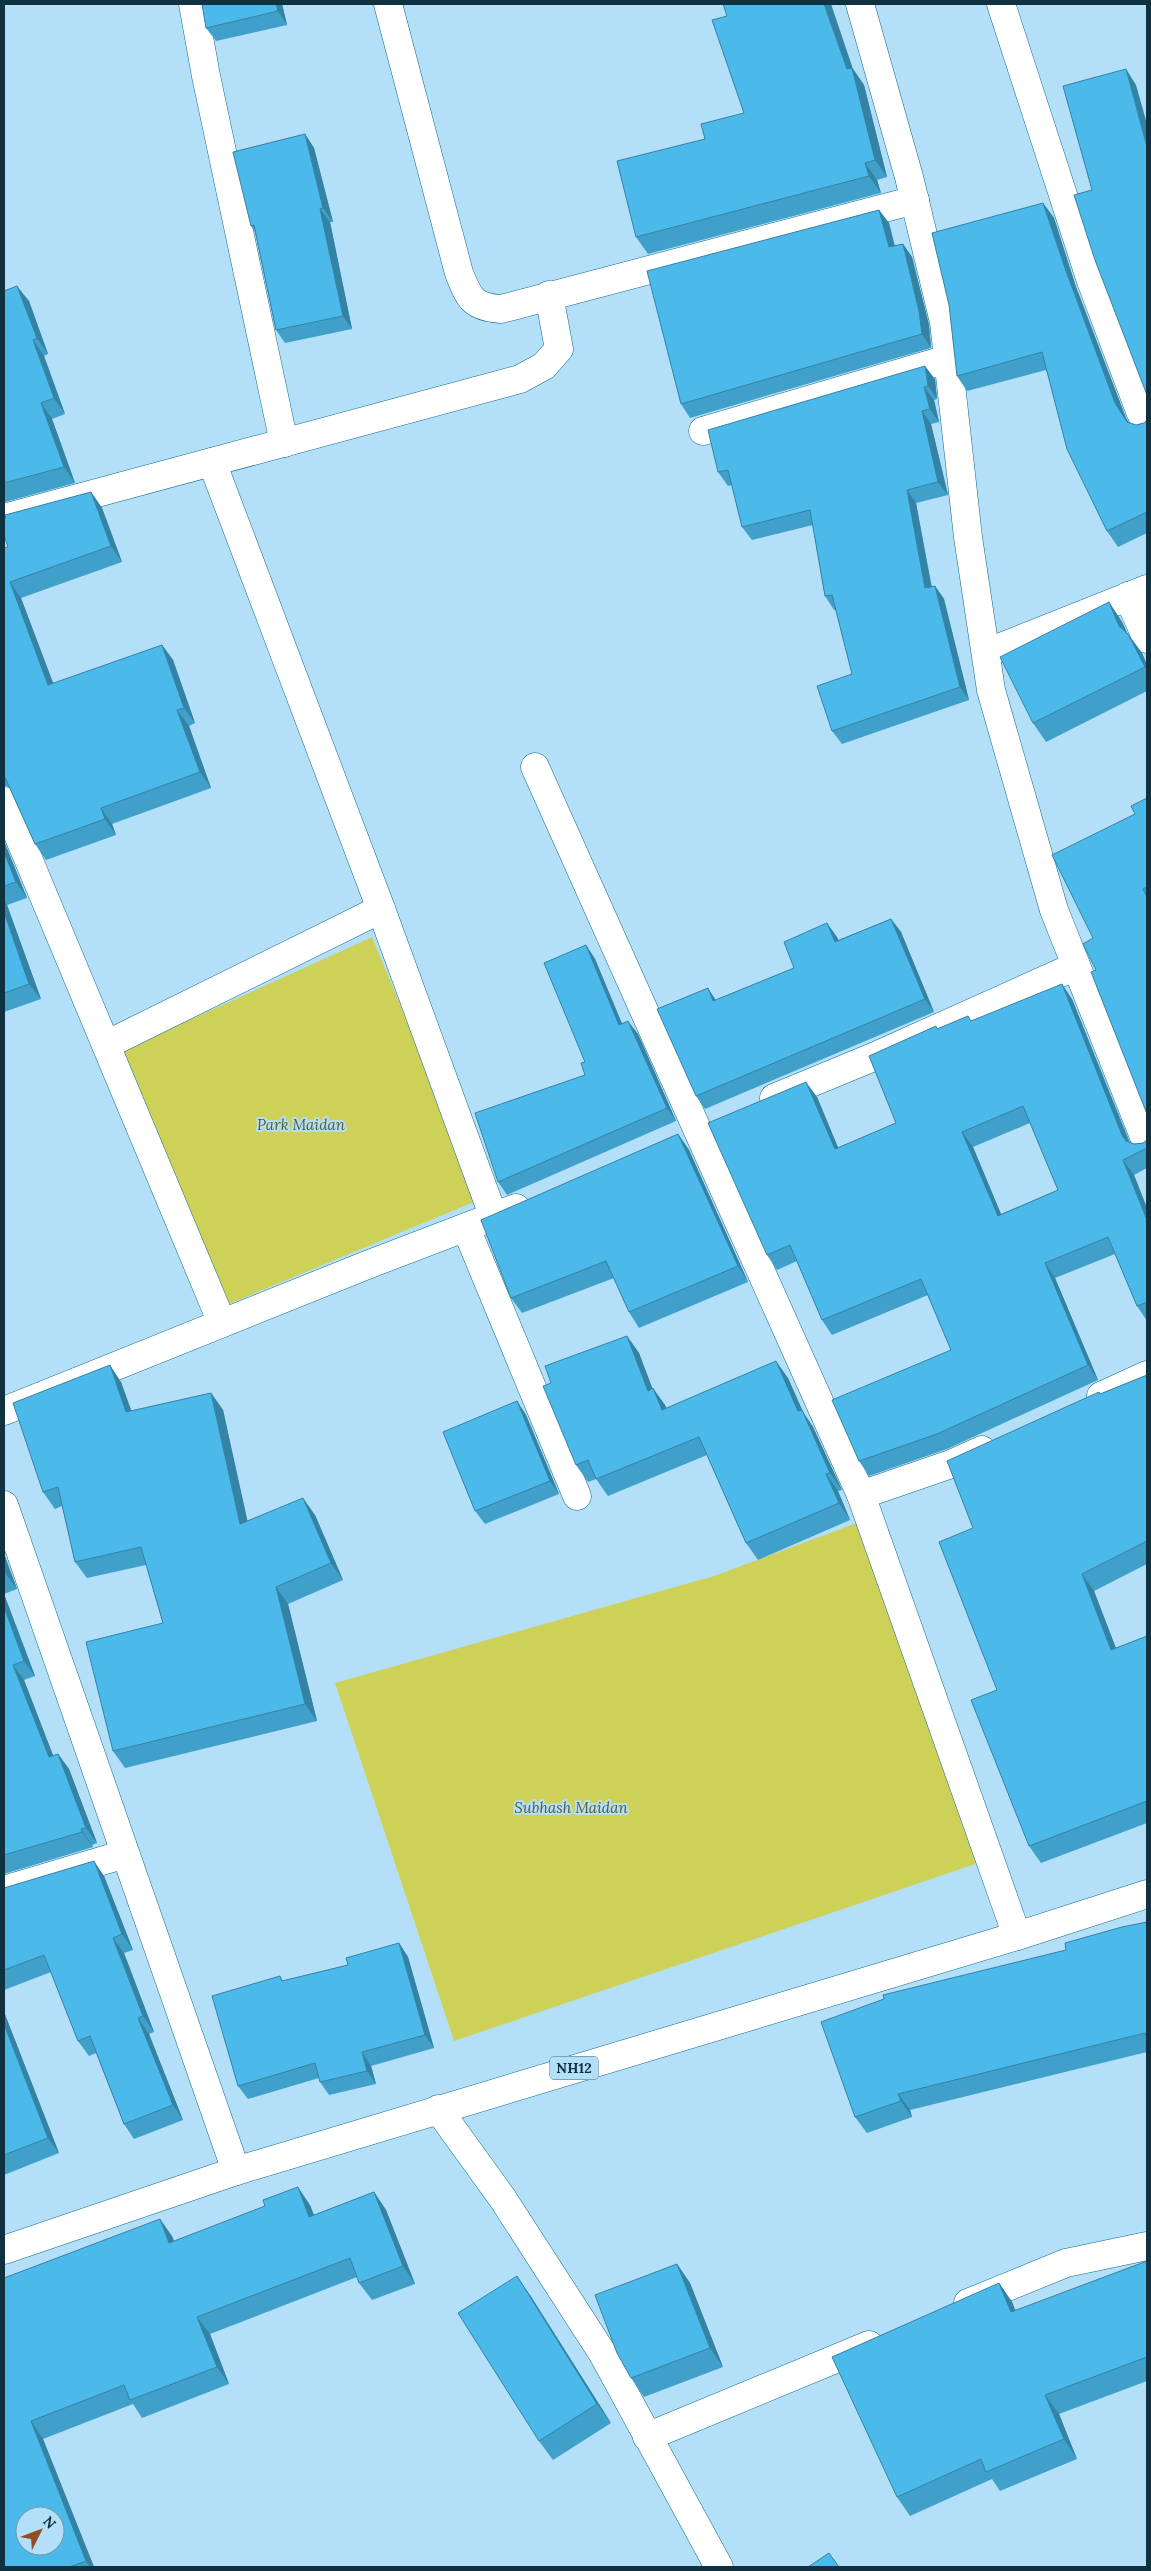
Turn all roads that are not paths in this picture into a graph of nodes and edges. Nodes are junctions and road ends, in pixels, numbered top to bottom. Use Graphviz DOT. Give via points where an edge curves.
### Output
graph roads {
  1 [pos="193,4"];
  2 [pos="388,4"];
  3 [pos="860,4"];
  4 [pos="1001,4"];
  5 [pos="915,200"];
  6 [pos="549,295"];
  7 [pos="948,359"];
  8 [pos="1147,425"];
  9 [pos="703,431"];
  10 [pos="284,443"];
  11 [pos="212,462"];
  12 [pos="4,518"];
  13 [pos="1138,593"];
  14 [pos="1147,639"];
  15 [pos="986,653"];
  16 [pos="535,767"];
  17 [pos="4,801"];
  18 [pos="381,909"];
  19 [pos="1076,966"];
  20 [pos="106,1045"];
  21 [pos="752,1107"];
  22 [pos="725,1118"];
  23 [pos="697,1130"];
  24 [pos="670,1141"];
  25 [pos="1147,1144"];
  26 [pos="538,1199"];
  27 [pos="494,1218"];
  28 [pos="466,1228"];
  29 [pos="222,1323"];
  30 [pos="1147,1374"];
  31 [pos="1076,1407"];
  32 [pos="4,1411"];
  33 [pos="1005,1440"];
  34 [pos="860,1495"];
  35 [pos="577,1496"];
  36 [pos="4,1505"];
  37 [pos="125,1854"];
  38 [pos="4,1890"];
  39 [pos="1147,1894"];
  40 [pos="1016,1936"];
  41 [pos="438,2110"];
  42 [pos="236,2170"];
  43 [pos="1147,2246"];
  44 [pos="4,2250"];
  45 [pos="948,2312"];
  46 [pos="893,2335"];
  47 [pos="648,2437"];
  48 [pos="719,2567"];
  1 -- 10 [label="main road"];
  2 -- 6 [label="main road" via="459,273 469,298 484,308 501,309"];
  3 -- 5 [label="main road"];
  4 -- 8 [label="main road" via="1091,280 1126,378"];
  5 -- 6 [label="main road"];
  5 -- 7 [label="main road" via="944,322"];
  6 -- 10 [label="main road" via="559,349 544,366 520,379"];
  7 -- 9 [label="main road"];
  7 -- 15 [label="main road" via="968,537"];
  10 -- 11 [label="main road"];
  11 -- 12 [label="main road"];
  11 -- 18 [label="main road"];
  13 -- 14 [label="main road"];
  13 -- 15 [label="main road"];
  15 -- 19 [label="main road" via="991,690 1052,900"];
  16 -- 23 [label="main road"];
  17 -- 20 [label="main road"];
  18 -- 20 [label="main road"];
  18 -- 27 [label="main road"];
  19 -- 21 [label="main road" via="871,1058"];
  19 -- 25 [label="main road"];
  20 -- 29 [label="main road"];
  22 -- 23 [label="main road"];
  23 -- 24 [label="main road"];
  23 -- 34 [label="main road"];
  26 -- 27 [label="main road"];
  27 -- 28 [label="main road"];
  28 -- 29 [label="main road"];
  28 -- 35 [label="main road"];
  29 -- 32 [label="main road"];
  30 -- 31 [label="main road"];
  33 -- 34 [label="main road" via="952,1464"];
  34 -- 40 [label="main road"];
  36 -- 37 [label="main road"];
  37 -- 38 [label="main road"];
  37 -- 42 [label="main road"];
  39 -- 40 [label="main road, NH12"];
  40 -- 41 [label="main road, NH12"];
  41 -- 42 [label="main road, NH12"];
  41 -- 47 [label="main road" via="502,2199 602,2354"];
  42 -- 44 [label="main road, NH12"];
  43 -- 45 [label="main road" via="1066,2263"];
  46 -- 47 [label="main road"];
  47 -- 48 [label="main road"];
}
